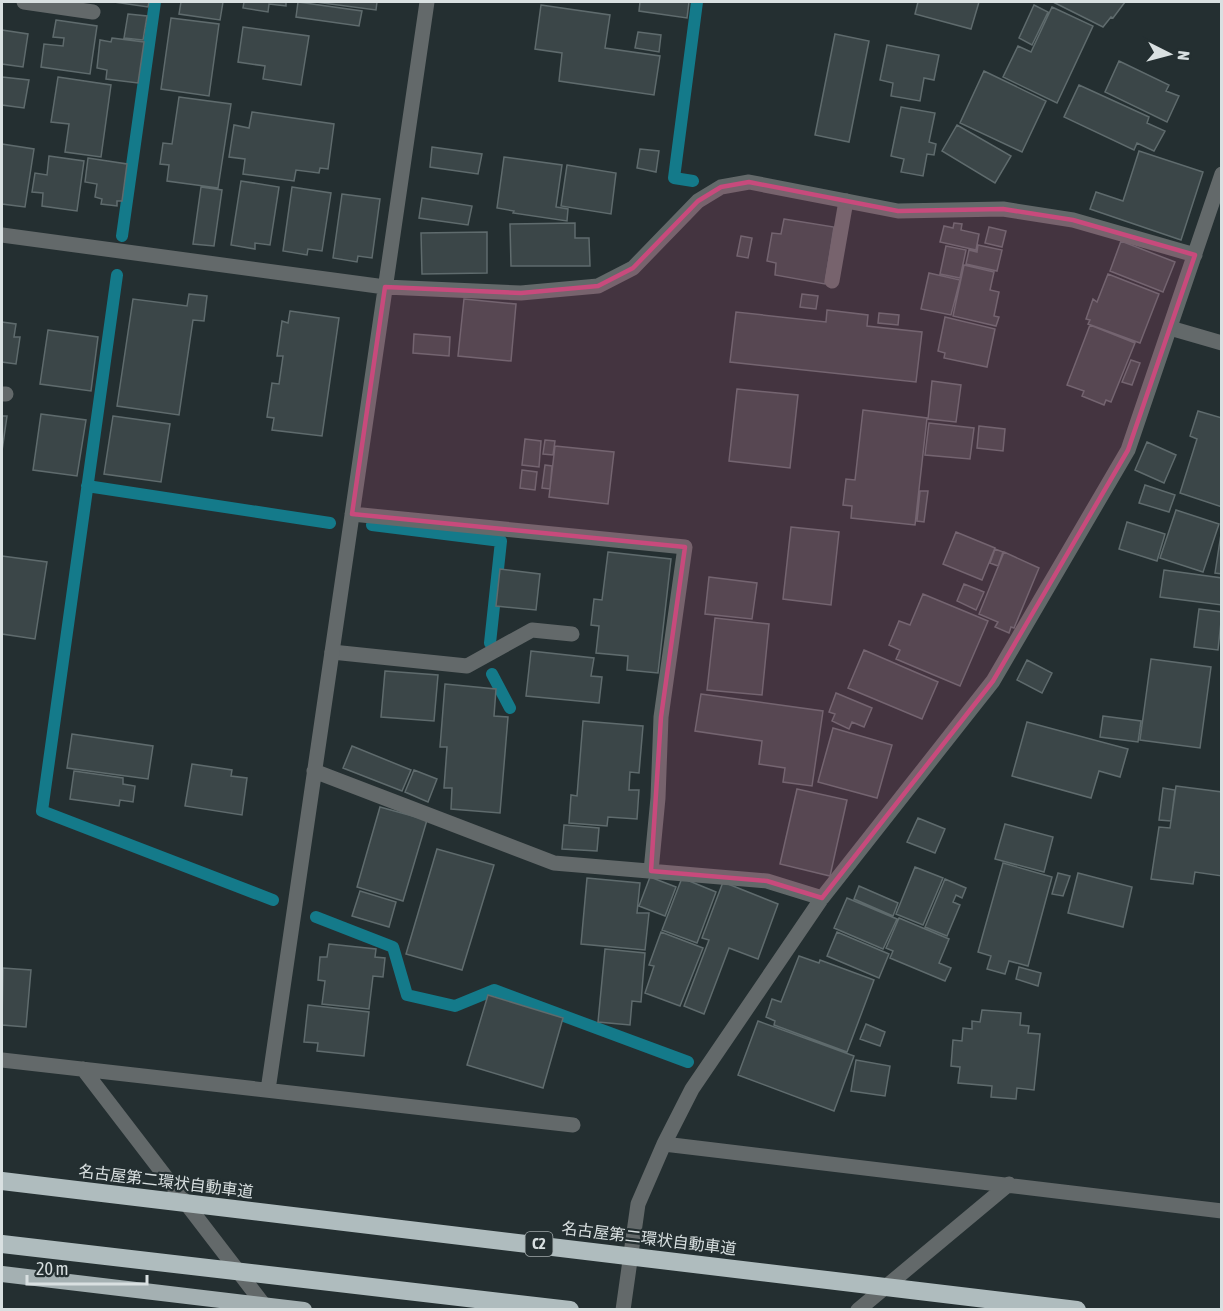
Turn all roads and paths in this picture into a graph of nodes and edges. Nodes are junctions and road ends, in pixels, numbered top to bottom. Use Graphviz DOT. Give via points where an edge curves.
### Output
graph roads {
  1 [pos="24,2"];
  2 [pos="427,2"];
  3 [pos="93,12"];
  4 [pos="1221,174"];
  5 [pos="846,201"];
  6 [pos="2,235"];
  7 [pos="1195,255"];
  8 [pos="832,281"];
  9 [pos="385,287"];
  10 [pos="1170,328"];
  11 [pos="1221,343"];
  12 [pos="352,514"];
  13 [pos="572,634"];
  14 [pos="332,652"];
  15 [pos="314,771"];
  16 [pos="651,871"];
  17 [pos="822,898"];
  18 [pos="2,1060"];
  19 [pos="83,1069"];
  20 [pos="268,1090"];
  21 [pos="573,1125"];
  22 [pos="664,1144"];
  23 [pos="2,1181"];
  24 [pos="1009,1184"];
  25 [pos="1221,1211"];
  26 [pos="2,1244"];
  27 [pos="2,1274"];
  28 [pos="264,1305"];
  29 [pos="304,1310"];
  30 [pos="570,1310"];
  31 [pos="623,1310"];
  32 [pos="858,1310"];
  33 [pos="1077,1310"];
  1 -- 3 [label="street"];
  2 -- 9 [label="street"];
  4 -- 7 [label="street"];
  5 -- 7 [label="street" via="898,211 1003,209 1073,220"];
  5 -- 8 [label="street"];
  5 -- 9 [label="street" via="749,182 721,187 699,201 633,268 598,286 521,293"];
  6 -- 9 [label="street"];
  7 -- 10 [label="street"];
  9 -- 12 [label="street"];
  10 -- 11 [label="street"];
  10 -- 17 [label="street" via="1128,450 993,681"];
  12 -- 14 [label="street"];
  12 -- 16 [label="street" via="685,547 661,717"];
  13 -- 14 [label="street" via="532,630 467,666"];
  14 -- 15 [label="street"];
  15 -- 16 [label="street" via="554,863"];
  15 -- 20 [label="street"];
  16 -- 17 [label="street" via="767,880"];
  17 -- 22 [label="street" via="692,1089"];
  18 -- 19 [label="street"];
  19 -- 20 [label="street"];
  19 -- 28 [label="street"];
  20 -- 21 [label="street"];
  22 -- 24 [label="street"];
  22 -- 31 [label="street" via="638,1204"];
  23 -- 33 [label="highway, 名古屋第二環状自動車道 / C2, bridge"];
  24 -- 25 [label="street"];
  24 -- 32 [label="street"];
  26 -- 30 [label="highway, bridge"];
  27 -- 28 [label="highway"];
  28 -- 29 [label="highway"];
}
